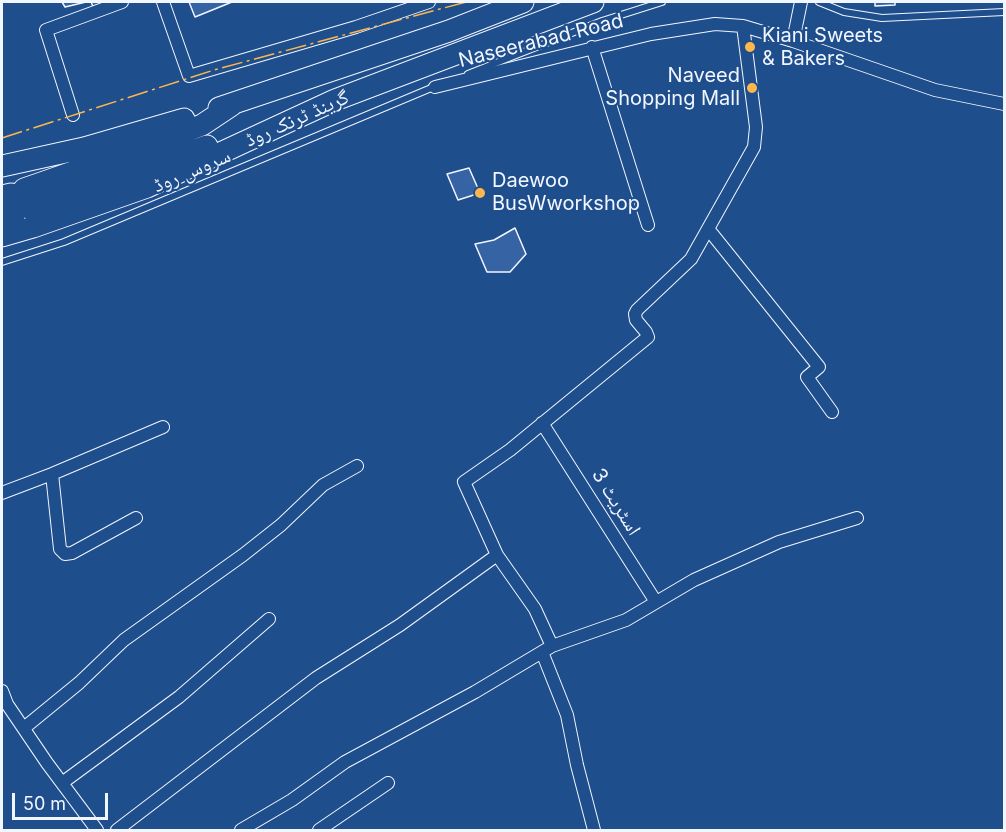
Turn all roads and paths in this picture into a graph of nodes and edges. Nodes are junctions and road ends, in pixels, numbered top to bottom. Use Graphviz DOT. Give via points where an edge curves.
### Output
graph roads {
  1 [pos="122,2"];
  2 [pos="162,2"];
  3 [pos="429,2"];
  4 [pos="521,2"];
  5 [pos="593,2"];
  6 [pos="662,2"];
  7 [pos="801,2"];
  8 [pos="819,2"];
  9 [pos="1005,12"];
  10 [pos="743,26"];
  11 [pos="793,41"];
  12 [pos="592,47"];
  13 [pos="435,87"];
  14 [pos="335,100"];
  15 [pos="1005,104"];
  16 [pos="232,105"];
  17 [pos="73,115"];
  18 [pos="2,166"];
  19 [pos="2,196"];
  20 [pos="2,216"];
  21 [pos="648,225"];
  22 [pos="709,230"];
  23 [pos="2,236"];
  24 [pos="2,262"];
  25 [pos="832,412"];
  26 [pos="542,423"];
  27 [pos="163,427"];
  28 [pos="357,466"];
  29 [pos="52,474"];
  30 [pos="2,493"];
  31 [pos="136,518"];
  32 [pos="857,518"];
  33 [pos="497,555"];
  34 [pos="656,602"];
  35 [pos="269,619"];
  36 [pos="547,649"];
  37 [pos="2,691"];
  38 [pos="24,728"];
  39 [pos="62,783"];
  40 [pos="388,783"];
  41 [pos="97,831"];
  42 [pos="117,831"];
  43 [pos="241,831"];
  44 [pos="320,831"];
  45 [pos="594,831"];
  1 -- 17 [label="street" via="46,30"];
  2 -- 3 [label="street" via="189,76"];
  4 -- 16 [label="highway, گرینڈ ٹرنک روڈ" via="449,32"];
  5 -- 14 [label="highway, گرینڈ ٹرنک روڈ"];
  6 -- 13 [label="lane, سروس روڈ" via="602,21"];
  7 -- 11 [label="street"];
  8 -- 9 [label="lane" via="844,12 882,18"];
  10 -- 11 [label="street, Naseerabad Road"];
  10 -- 12 [label="street, Naseerabad Road" via="715,24"];
  10 -- 22 [label="street" via="756,126 754,147"];
  11 -- 15 [label="street, Naseerabad Road" via="935,90"];
  12 -- 13 [label="street, Naseerabad Road"];
  12 -- 21 [label="street"];
  13 -- 24 [label="lane, سروس روڈ" via="64,242"];
  14 -- 16 [label="highway" via="29,208 24,205 24,189 202,125"];
  14 -- 23 [label="highway, گرینڈ ٹرنک روڈ" via="147,187"];
  16 -- 18 [label="highway, گرینڈ ٹرنک روڈ" via="84,148"];
  19 -- 20 [label="highway" via="11,194 18,203 15,213"];
  22 -- 25 [label="street" via="819,367 807,377"];
  22 -- 26 [label="street" via="691,259 637,310 636,320 648,337"];
  26 -- 33 [label="street" via="464,482"];
  26 -- 34 [label="street, اسٹریٹ 3"];
  27 -- 29 [label="street"];
  28 -- 38 [label="street" via="323,485 243,555 124,640 79,684"];
  29 -- 30 [label="street"];
  29 -- 31 [label="street" via="60,549 64,554"];
  32 -- 34 [label="street" via="779,542 694,580"];
  33 -- 36 [label="street" via="535,609"];
  33 -- 42 [label="street" via="400,625 316,678"];
  34 -- 36 [label="street" via="626,620"];
  35 -- 39 [label="street" via="178,697"];
  36 -- 43 [label="street" via="345,762"];
  36 -- 45 [label="street"];
  37 -- 38 [label="street"];
  38 -- 39 [label="street"];
  39 -- 41 [label="street"];
  40 -- 44 [label="street"];
}
